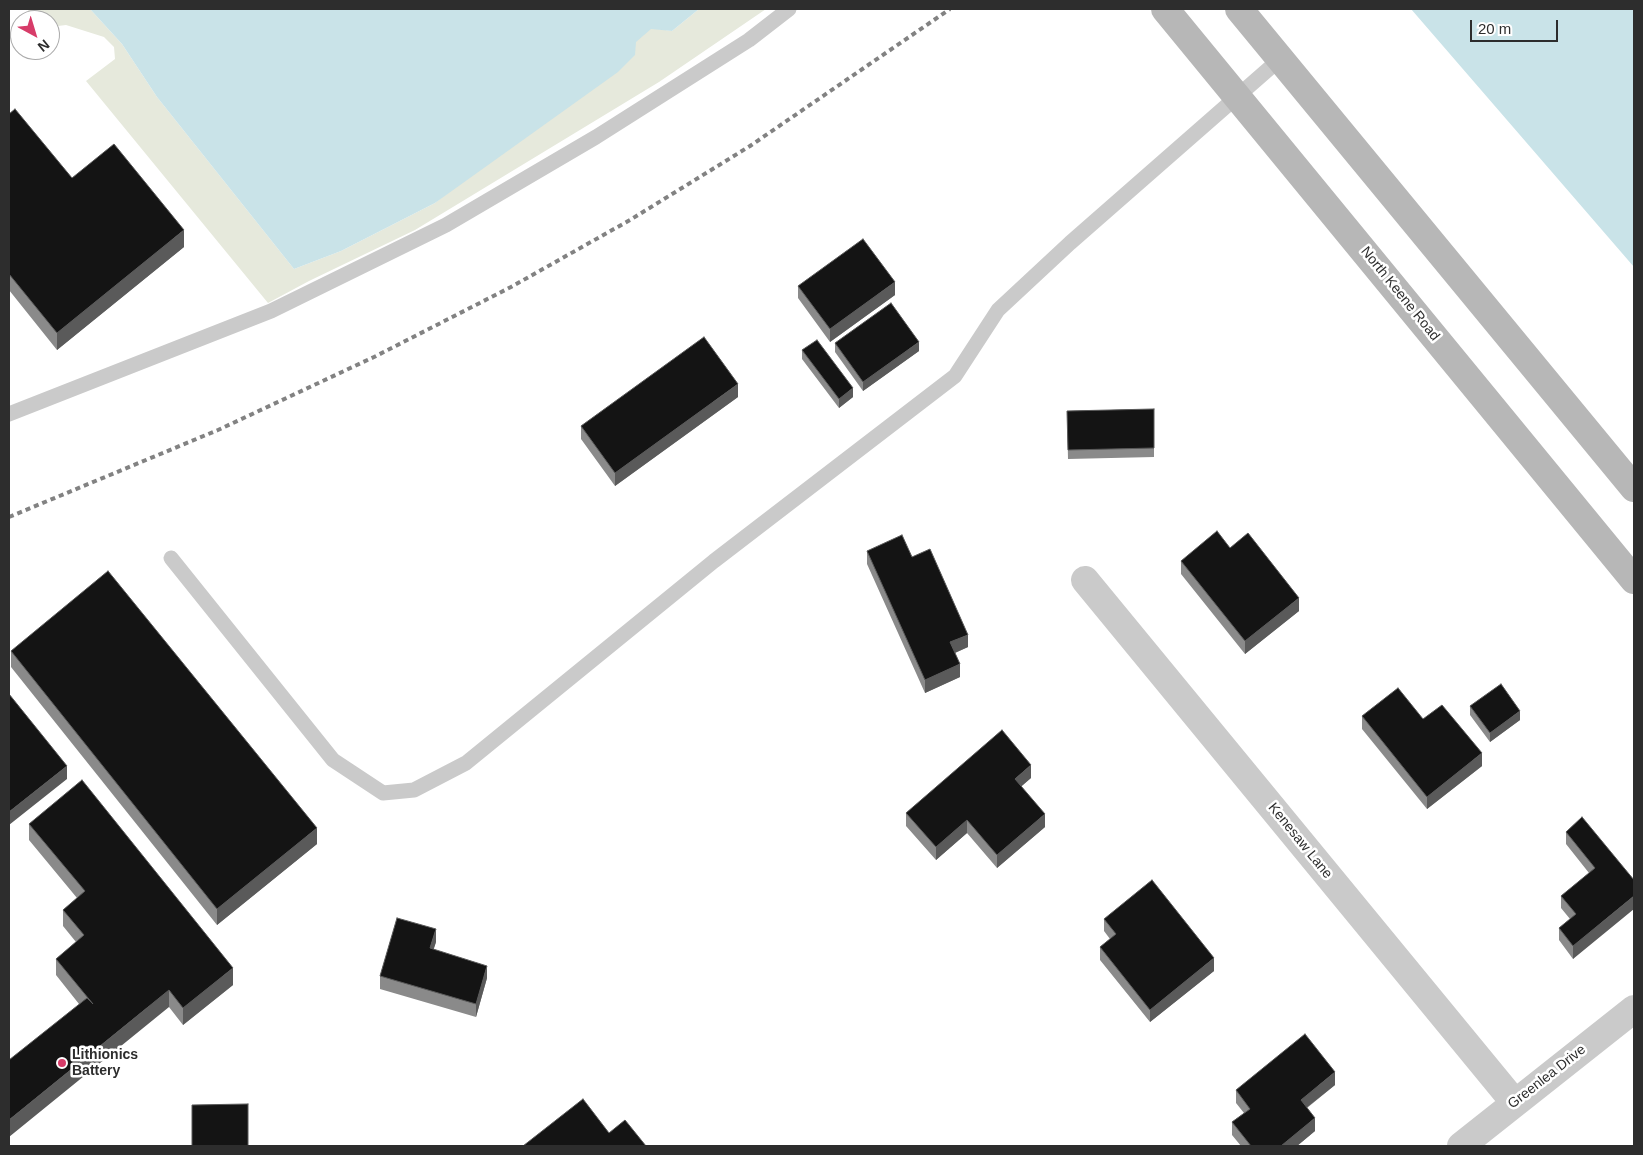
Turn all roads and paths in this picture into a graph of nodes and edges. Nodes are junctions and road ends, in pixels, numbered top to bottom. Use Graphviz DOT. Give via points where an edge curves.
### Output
graph roads {
  1 [pos="789,9"];
  2 [pos="1165,9"];
  3 [pos="1239,9"];
  4 [pos="1280,59"];
  5 [pos="1236,96"];
  6 [pos="9,414"];
  7 [pos="1634,488"];
  8 [pos="171,558"];
  9 [pos="1085,580"];
  10 [pos="1634,580"];
  11 [pos="1634,1008"];
  12 [pos="1515,1103"];
  13 [pos="1461,1146"];
  1 -- 6 [label="lane" via="749,40 596,137 446,225 271,310"];
  2 -- 5 [label="main road, North Keene Road"];
  3 -- 4 [label="main road"];
  4 -- 5 [label="lane"];
  4 -- 7 [label="main road"];
  5 -- 8 [label="lane" via="998,310 955,376 714,561 466,763 414,790 383,793 333,760"];
  5 -- 10 [label="main road, North Keene Road"];
  9 -- 12 [label="street, Kenesaw Lane"];
  11 -- 12 [label="street, Greenlea Drive"];
  12 -- 13 [label="street, Greenlea Drive"];
}
